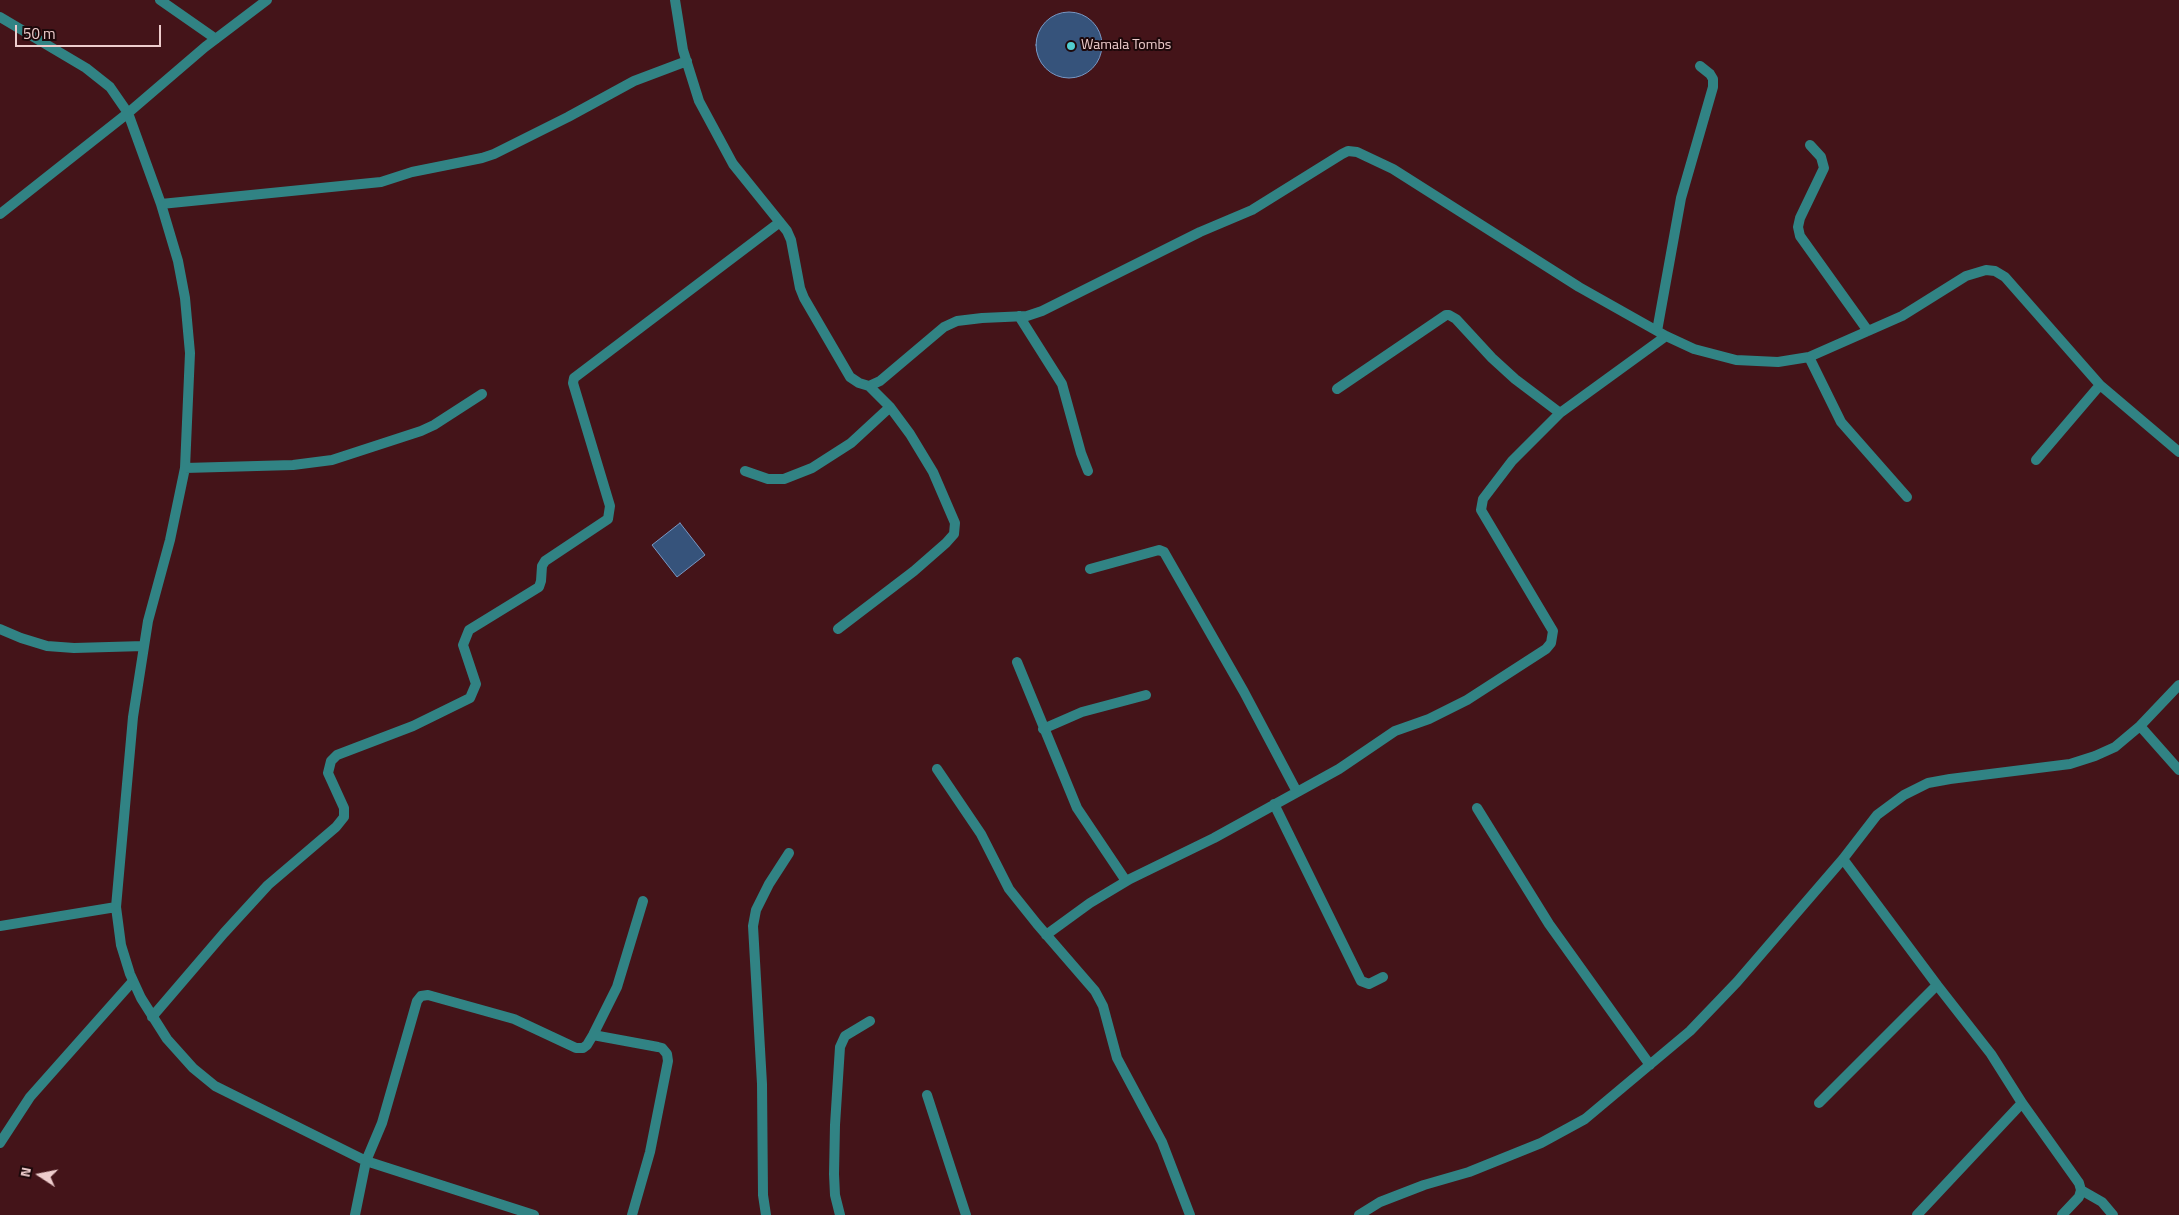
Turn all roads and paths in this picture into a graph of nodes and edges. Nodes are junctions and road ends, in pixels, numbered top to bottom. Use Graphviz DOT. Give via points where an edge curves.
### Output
graph roads {
  1 [pos="160,0"];
  2 [pos="267,0"];
  3 [pos="675,0"];
  4 [pos="0,16"];
  5 [pos="216,39"];
  6 [pos="686,61"];
  7 [pos="1700,66"];
  8 [pos="128,113"];
  9 [pos="1810,145"];
  10 [pos="161,204"];
  11 [pos="0,214"];
  12 [pos="780,222"];
  13 [pos="1019,316"];
  14 [pos="1868,331"];
  15 [pos="1661,333"];
  16 [pos="1809,356"];
  17 [pos="2100,385"];
  18 [pos="869,386"];
  19 [pos="1337,389"];
  20 [pos="482,394"];
  21 [pos="890,407"];
  22 [pos="1560,413"];
  23 [pos="2179,452"];
  24 [pos="2036,460"];
  25 [pos="185,468"];
  26 [pos="745,471"];
  27 [pos="1088,471"];
  28 [pos="1907,497"];
  29 [pos="1090,569"];
  30 [pos="0,629"];
  31 [pos="838,629"];
  32 [pos="144,646"];
  33 [pos="1017,662"];
  34 [pos="2179,685"];
  35 [pos="1146,695"];
  36 [pos="2140,726"];
  37 [pos="1044,729"];
  38 [pos="937,769"];
  39 [pos="2179,770"];
  40 [pos="1297,792"];
  41 [pos="1274,804"];
  42 [pos="1477,808"];
  43 [pos="789,853"];
  44 [pos="1843,859"];
  45 [pos="1126,881"];
  46 [pos="643,901"];
  47 [pos="116,907"];
  48 [pos="0,926"];
  49 [pos="1046,935"];
  50 [pos="1383,976"];
  51 [pos="133,981"];
  52 [pos="1936,985"];
  53 [pos="152,1017"];
  54 [pos="870,1021"];
  55 [pos="593,1035"];
  56 [pos="1650,1065"];
  57 [pos="927,1095"];
  58 [pos="1820,1103"];
  59 [pos="2022,1103"];
  60 [pos="0,1142"];
  61 [pos="366,1161"];
  62 [pos="2081,1190"];
  63 [pos="355,1215"];
  64 [pos="534,1215"];
  65 [pos="632,1215"];
  66 [pos="766,1215"];
  67 [pos="840,1215"];
  68 [pos="966,1215"];
  69 [pos="1190,1215"];
  70 [pos="1359,1215"];
  71 [pos="1917,1215"];
  72 [pos="2062,1215"];
  73 [pos="2113,1215"];
  1 -- 5 [label="street"];
  2 -- 5 [label="street"];
  3 -- 6 [label="street"];
  4 -- 8 [label="street" via="86,68 110,87"];
  5 -- 8 [label="street"];
  6 -- 10 [label="street" via="634,81 482,158 412,172 382,182"];
  6 -- 12 [label="street" via="699,100 733,164"];
  7 -- 15 [label="street" via="1713,78 1713,86 1681,198"];
  8 -- 10 [label="street"];
  8 -- 11 [label="street"];
  9 -- 14 [label="street" via="1821,157 1824,168 1800,218 1800,236"];
  10 -- 25 [label="street" via="185,298 190,353"];
  12 -- 18 [label="street" via="791,240 804,298 850,377"];
  12 -- 53 [label="street" via="574,378 573,384 610,506 608,519 545,561 539,587 469,630 463,645 476,684 470,698 412,726 337,755 331,761 328,773 344,808 344,817 268,885"];
  13 -- 15 [label="street" via="1042,311 1200,232 1252,210 1348,151 1393,169 1579,287"];
  13 -- 18 [label="street" via="957,321 944,327 880,381"];
  13 -- 27 [label="street" via="1062,384"];
  14 -- 16 [label="street"];
  14 -- 17 [label="street" via="1902,316 1966,276 1986,270 2005,277"];
  15 -- 16 [label="street" via="1694,349 1736,360 1778,362"];
  15 -- 22 [label="street"];
  16 -- 28 [label="street" via="1841,422"];
  17 -- 23 [label="street"];
  17 -- 24 [label="street"];
  18 -- 21 [label="street"];
  19 -- 22 [label="street" via="1450,315 1515,379"];
  20 -- 25 [label="street" via="421,431 332,460 293,465"];
  21 -- 26 [label="street" via="851,444 812,468 784,478 768,479"];
  21 -- 31 [label="street" via="933,472 955,523 954,534 914,571"];
  22 -- 40 [label="street" via="1512,461 1483,499 1481,510 1550,625 1554,636 1551,644 1467,700 1395,731"];
  25 -- 32 [label="street"];
  29 -- 40 [label="street" via="1159,550 1164,552"];
  30 -- 32 [label="street" via="47,646"];
  32 -- 47 [label="street" via="133,717"];
  33 -- 37 [label="street"];
  34 -- 36 [label="street"];
  35 -- 37 [label="street" via="1082,712"];
  36 -- 39 [label="street"];
  36 -- 44 [label="street" via="2115,747 2070,764 1928,783 1904,795 1877,815"];
  37 -- 45 [label="street" via="1077,808"];
  38 -- 49 [label="street" via="981,834 1009,889"];
  40 -- 41 [label="street"];
  41 -- 45 [label="street"];
  41 -- 50 [label="street" via="1362,981 1369,984"];
  42 -- 56 [label="street" via="1549,924"];
  43 -- 66 [label="street" via="756,910 753,926"];
  44 -- 52 [label="street"];
  44 -- 56 [label="street" via="1737,982 1690,1031"];
  45 -- 49 [label="street"];
  46 -- 55 [label="street" via="616,987"];
  47 -- 48 [label="street"];
  47 -- 51 [label="street" via="121,945"];
  49 -- 69 [label="street" via="1095,991 1103,1006 1117,1058 1162,1142"];
  51 -- 53 [label="street"];
  51 -- 60 [label="street" via="30,1097"];
  52 -- 58 [label="street"];
  52 -- 59 [label="street" via="1991,1054"];
  53 -- 61 [label="street" via="193,1068 216,1086"];
  54 -- 67 [label="street" via="845,1036 840,1047 834,1164 835,1195"];
  55 -- 61 [label="street" via="587,1045 576,1048 514,1019 428,995 421,996 382,1123"];
  55 -- 65 [label="street" via="658,1046 667,1054 650,1152"];
  56 -- 70 [label="street" via="1585,1119 1541,1144 1380,1202"];
  57 -- 68 [label="street"];
  59 -- 62 [label="street"];
  59 -- 71 [label="street"];
  61 -- 63 [label="street"];
  61 -- 64 [label="street"];
  62 -- 72 [label="street" via="2075,1203"];
  62 -- 73 [label="street" via="2102,1202"];
}
